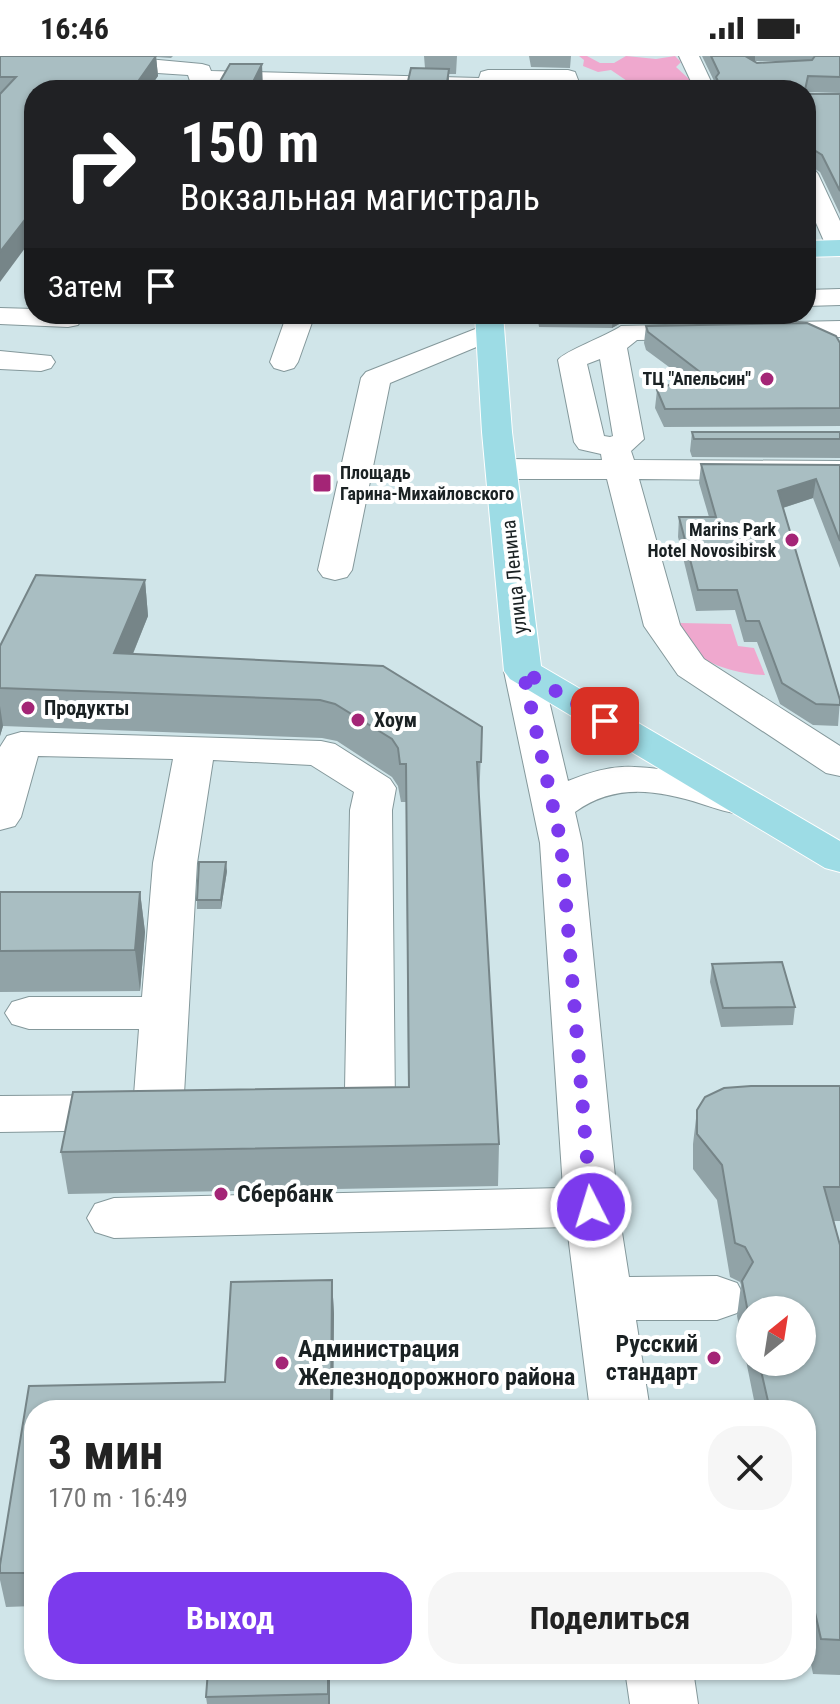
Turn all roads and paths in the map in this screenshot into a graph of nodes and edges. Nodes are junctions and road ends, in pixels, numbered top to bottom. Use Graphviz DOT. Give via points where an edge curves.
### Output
graph roads {
  1 [pos="125,56"];
  2 [pos="293,56"];
  3 [pos="412,56"];
  4 [pos="689,56"];
  5 [pos="200,73"];
  6 [pos="488,76"];
  7 [pos="250,80"];
  8 [pos="281,80"];
  9 [pos="414,80"];
  10 [pos="439,80"];
  11 [pos="569,80"];
  12 [pos="700,80"];
  13 [pos="816,185"];
  14 [pos="830,201"];
  15 [pos="840,248"];
  16 [pos="816,249"];
  17 [pos="840,297"];
  18 [pos="816,298"];
  19 [pos="0,316"];
  20 [pos="24,317"];
  21 [pos="297,324"];
  22 [pos="486,324"];
  23 [pos="488,324"];
  24 [pos="840,329"];
  25 [pos="611,331"];
  26 [pos="0,360"];
  27 [pos="41,362"];
  28 [pos="284,362"];
  29 [pos="631,449"];
  30 [pos="502,469"];
  31 [pos="840,471"];
  32 [pos="335,570"];
  33 [pos="523,671"];
  34 [pos="195,747"];
  35 [pos="840,764"];
  36 [pos="742,803"];
  37 [pos="554,808"];
  38 [pos="0,817"];
  39 [pos="840,859"];
  40 [pos="125,914"];
  41 [pos="171,915"];
  42 [pos="29,1013"];
  43 [pos="165,1013"];
  44 [pos="285,1110"];
  45 [pos="206,1111"];
  46 [pos="158,1112"];
  47 [pos="0,1114"];
  48 [pos="591,1207"];
  49 [pos="114,1218"];
  50 [pos="717,1298"];
  51 [pos="603,1299"];
  52 [pos="618,1400"];
  53 [pos="660,1680"];
  54 [pos="664,1704"];
  1 -- 5 [label="street" via="121,62 127,65"];
  2 -- 8 [label="street"];
  3 -- 9 [label="street"];
  4 -- 12 [label="street"];
  5 -- 7 [label="street"];
  6 -- 10 [label="street"];
  6 -- 11 [label="street"];
  13 -- 14 [label="street"];
  14 -- 15 [label="street"];
  15 -- 16 [label="main road"];
  17 -- 18 [label="street"];
  19 -- 20 [label="street"];
  21 -- 28 [label="street"];
  22 -- 32 [label="street" via="376,378"];
  23 -- 30 [label="main road, улица Ленина"];
  24 -- 25 [label="street"];
  25 -- 29 [label="street" via="572,360 590,442"];
  26 -- 27 [label="street"];
  29 -- 30 [label="street"];
  29 -- 31 [label="street"];
  29 -- 35 [label="street" via="662,626 691,667"];
  30 -- 33 [label="main road, улица Ленина"];
  33 -- 36 [label="main road"];
  33 -- 37 [label="street, улица Ленина"];
  34 -- 38 [label="street" via="21,744"];
  34 -- 41 [label="street"];
  34 -- 44 [label="street" via="321,753 375,788 370,1107"];
  36 -- 37 [label="street" via="693,787 612,779 584,786"];
  36 -- 39 [label="main road"];
  37 -- 48 [label="street, улица Ленина" via="563,858"];
  40 -- 41 [label="street"];
  41 -- 43 [label="street"];
  42 -- 43 [label="street"];
  43 -- 46 [label="street"];
  45 -- 46 [label="street"];
  46 -- 47 [label="street"];
  48 -- 49 [label="street"];
  48 -- 51 [label="street, улица Ленина"];
  50 -- 51 [label="street"];
  51 -- 52 [label="street, улица Ленина"];
  53 -- 54 [label="street"];
}
